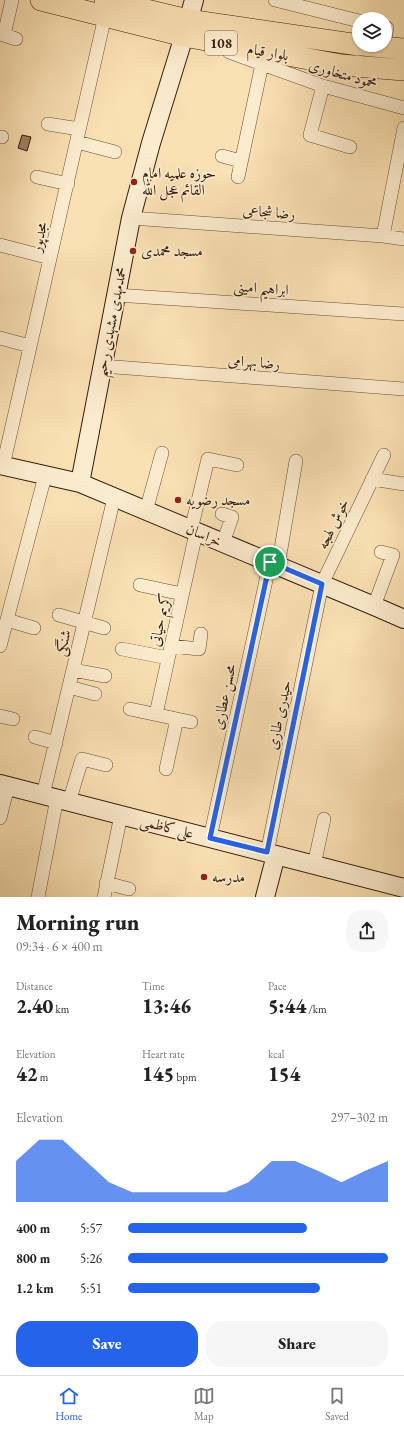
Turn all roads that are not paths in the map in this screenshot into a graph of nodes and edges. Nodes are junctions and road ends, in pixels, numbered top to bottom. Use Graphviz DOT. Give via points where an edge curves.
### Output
graph roads {
  1 [pos="12,0"];
  2 [pos="41,0"];
  3 [pos="194,0"];
  4 [pos="275,0"];
  5 [pos="105,8"];
  6 [pos="352,19"];
  7 [pos="186,28"];
  8 [pos="7,36"];
  9 [pos="352,44"];
  10 [pos="392,44"];
  11 [pos="404,49"];
  12 [pos="262,64"];
  13 [pos="404,70"];
  14 [pos="323,86"];
  15 [pos="404,108"];
  16 [pos="48,124"];
  17 [pos="404,128"];
  18 [pos="78,136"];
  19 [pos="350,147"];
  20 [pos="115,152"];
  21 [pos="222,156"];
  22 [pos="241,161"];
  23 [pos="37,177"];
  24 [pos="238,177"];
  25 [pos="68,184"];
  26 [pos="131,218"];
  27 [pos="383,236"];
  28 [pos="404,239"];
  29 [pos="0,245"];
  30 [pos="50,258"];
  31 [pos="116,295"];
  32 [pos="404,314"];
  33 [pos="0,338"];
  34 [pos="30,346"];
  35 [pos="102,366"];
  36 [pos="404,389"];
  37 [pos="162,453"];
  38 [pos="384,455"];
  39 [pos="296,461"];
  40 [pos="2,465"];
  41 [pos="237,465"];
  42 [pos="45,476"];
  43 [pos="372,478"];
  44 [pos="80,483"];
  45 [pos="404,484"];
  46 [pos="114,498"];
  47 [pos="146,511"];
  48 [pos="231,517"];
  49 [pos="194,531"];
  50 [pos="223,543"];
  51 [pos="381,552"];
  52 [pos="274,564"];
  53 [pos="140,584"];
  54 [pos="322,584"];
  55 [pos="182,594"];
  56 [pos="374,606"];
  57 [pos="59,616"];
  58 [pos="404,619"];
  59 [pos="7,620"];
  60 [pos="85,622"];
  61 [pos="34,628"];
  62 [pos="104,628"];
  63 [pos="201,634"];
  64 [pos="0,646"];
  65 [pos="122,649"];
  66 [pos="170,652"];
  67 [pos="73,670"];
  68 [pos="105,676"];
  69 [pos="69,687"];
  70 [pos="95,694"];
  71 [pos="130,709"];
  72 [pos="156,714"];
  73 [pos="0,716"];
  74 [pos="13,719"];
  75 [pos="177,719"];
  76 [pos="191,722"];
  77 [pos="35,737"];
  78 [pos="56,743"];
  79 [pos="106,765"];
  80 [pos="166,769"];
  81 [pos="4,785"];
  82 [pos="56,798"];
  83 [pos="121,815"];
  84 [pos="0,818"];
  85 [pos="324,819"];
  86 [pos="210,838"];
  87 [pos="271,854"];
  88 [pos="314,865"];
  89 [pos="106,883"];
  90 [pos="129,888"];
  91 [pos="404,888"];
  92 [pos="38,897"];
  93 [pos="104,897"];
  94 [pos="264,897"];
  1 -- 8 [label="street"];
  2 -- 5 [label="main road, بلوار قیام / 108"];
  3 -- 7 [label="main road, محمدمهدی مشهدی رحیم"];
  4 -- 6 [label="street"];
  5 -- 7 [label="main road, بلوار قیام / 108"];
  5 -- 18 [label="street, مجدپور"];
  7 -- 9 [label="main road, بلوار قیام / 108"];
  7 -- 12 [label="street, محمود متخاوری"];
  7 -- 13 [label="main road, بلوار قیام / 108" via="341,65"];
  7 -- 26 [label="main road, محمدمهدی مشهدی رحیم"];
  10 -- 11 [label="main road"];
  12 -- 14 [label="street, محمود متخاوری"];
  12 -- 22 [label="street"];
  14 -- 15 [label="street, محمود متخاوری"];
  14 -- 19 [label="street" via="310,135"];
  16 -- 18 [label="street"];
  17 -- 27 [label="street"];
  18 -- 20 [label="street"];
  18 -- 25 [label="street, مجدپور"];
  21 -- 22 [label="street"];
  22 -- 24 [label="street"];
  23 -- 25 [label="street"];
  25 -- 30 [label="street, مجدپور"];
  26 -- 27 [label="street, رضا شجاعی"];
  26 -- 31 [label="main road, محمدمهدی مشهدی رحیم"];
  27 -- 28 [label="street, رضا شجاعی"];
  29 -- 30 [label="street"];
  30 -- 34 [label="street, مجدپور"];
  31 -- 32 [label="street, ابراهیم امینی"];
  31 -- 35 [label="main road, محمدمهدی مشهدی رحیم"];
  33 -- 34 [label="street"];
  34 -- 40 [label="street, مجدپور"];
  35 -- 36 [label="street, رضا بهرامی"];
  35 -- 44 [label="main road, محمدمهدی مشهدی رحیم"];
  37 -- 47 [label="street"];
  38 -- 43 [label="street, خوش لهجه"];
  39 -- 52 [label="street, محسن عطاری"];
  40 -- 42 [label="main road, خراسان"];
  41 -- 49 [label="street, کریم حیاتی" via="208,459"];
  42 -- 44 [label="main road, خراسان"];
  42 -- 59 [label="street"];
  43 -- 45 [label="street"];
  43 -- 54 [label="street, خوش لهجه"];
  44 -- 46 [label="main road, خراسان"];
  46 -- 47 [label="main road, خراسان"];
  46 -- 60 [label="street, شنگی"];
  47 -- 49 [label="main road, خراسان"];
  48 -- 50 [label="street"];
  49 -- 50 [label="main road, خراسان"];
  49 -- 55 [label="street, کریم حیاتی" via="194,542"];
  50 -- 52 [label="main road, خراسان"];
  51 -- 56 [label="street" via="393,555"];
  52 -- 54 [label="main road, خراسان"];
  52 -- 86 [label="street, محسن عطاری"];
  53 -- 55 [label="street"];
  54 -- 56 [label="main road, خراسان"];
  54 -- 87 [label="street, حیدری طاری"];
  55 -- 66 [label="street, کریم حیاتی"];
  56 -- 58 [label="main road, خراسان"];
  57 -- 60 [label="street"];
  59 -- 61 [label="street"];
  59 -- 64 [label="street"];
  60 -- 62 [label="street"];
  60 -- 67 [label="street, شنگی"];
  63 -- 66 [label="street" via="199,649"];
  65 -- 66 [label="street"];
  66 -- 72 [label="street, کریم حیاتی"];
  67 -- 68 [label="street"];
  67 -- 69 [label="street, شنگی"];
  69 -- 70 [label="street"];
  69 -- 78 [label="street, شنگی"];
  71 -- 72 [label="street"];
  72 -- 75 [label="street"];
  73 -- 74 [label="street"];
  75 -- 76 [label="street"];
  75 -- 80 [label="street"];
  77 -- 78 [label="street"];
  78 -- 82 [label="street, شنگی"];
  79 -- 82 [label="street" via="82,759"];
  81 -- 82 [label="main road, علی کاظمی"];
  81 -- 84 [label="street"];
  82 -- 83 [label="main road, علی کاظمی"];
  82 -- 92 [label="street"];
  83 -- 86 [label="main road, علی کاظمی"];
  83 -- 89 [label="street"];
  85 -- 88 [label="street"];
  86 -- 87 [label="main road, علی کاظمی"];
  87 -- 88 [label="main road, علی کاظمی"];
  87 -- 94 [label="main road"];
  88 -- 91 [label="main road, علی کاظمی"];
  89 -- 90 [label="street"];
  89 -- 93 [label="street"];
}
